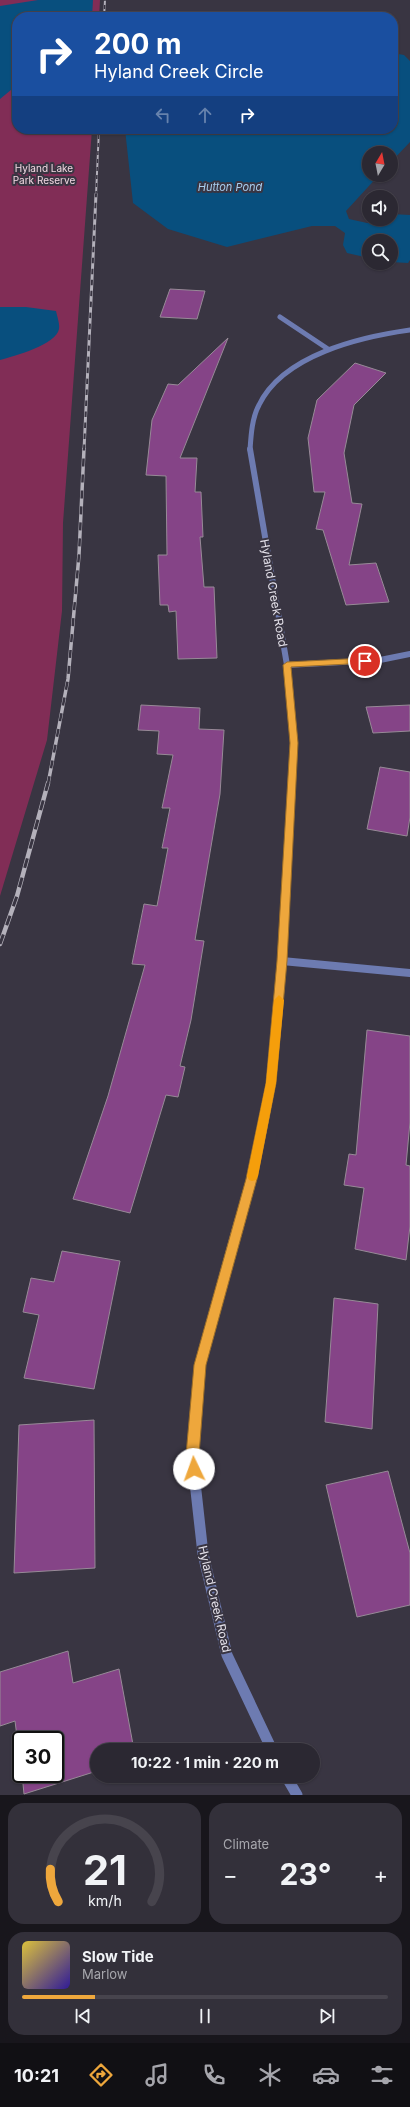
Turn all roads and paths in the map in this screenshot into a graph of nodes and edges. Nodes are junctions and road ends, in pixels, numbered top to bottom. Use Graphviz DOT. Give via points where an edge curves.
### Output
graph roads {
  1 [pos="280,317"];
  2 [pos="410,330"];
  3 [pos="328,349"];
  4 [pos="410,654"];
  5 [pos="287,665"];
  6 [pos="282,961"];
  7 [pos="410,972"];
  8 [pos="269,1743"];
  9 [pos="290,1783"];
  10 [pos="297,1795"];
  1 -- 3 [label="street"];
  2 -- 3 [label="street, Hyland Creek Road" via="365,338"];
  3 -- 5 [label="street, Hyland Creek Road" via="300,363 276,381 260,403 251,426 250,452"];
  4 -- 5 [label="street" via="380,660"];
  5 -- 6 [label="street, Hyland Creek Road" via="294,743"];
  6 -- 7 [label="street"];
  6 -- 8 [label="street, Hyland Creek Road" via="271,1083 252,1179 200,1365 192,1455 203,1554 227,1655"];
  9 -- 10 [label="street"];
}
